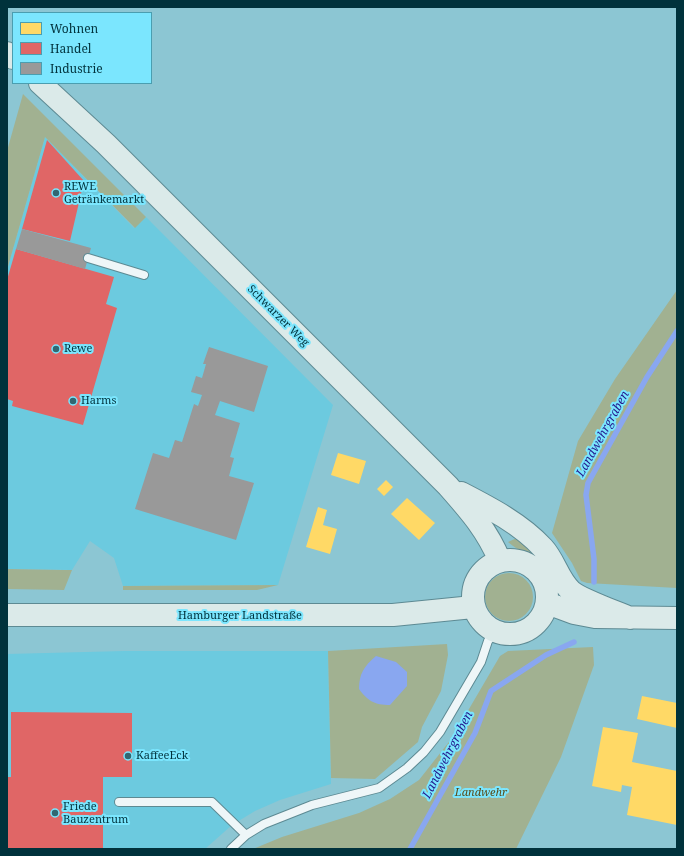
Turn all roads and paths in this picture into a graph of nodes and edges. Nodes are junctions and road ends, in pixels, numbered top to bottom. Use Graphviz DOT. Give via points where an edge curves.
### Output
graph roads {
  1 [pos="41,84"];
  2 [pos="88,258"];
  3 [pos="144,275"];
  4 [pos="448,486"];
  5 [pos="500,561"];
  6 [pos="547,603"];
  7 [pos="473,607"];
  8 [pos="7,615"];
  9 [pos="630,618"];
  10 [pos="677,618"];
  11 [pos="495,632"];
  12 [pos="119,802"];
  13 [pos="246,835"];
  14 [pos="231,849"];
  1 -- 4 [label="street, Schwarzer Weg" via="106,144"];
  2 -- 3 [label="lane"];
  4 -- 5 [label="street, Schwarzer Weg" via="476,517 491,539"];
  4 -- 9 [label="street" via="498,513 533,538 544,549 562,581 573,592"];
  5 -- 6 [label="street" via="513,560 525,563 535,570 544,585"];
  5 -- 7 [label="street" via="490,566 475,583"];
  6 -- 9 [label="street" via="574,613 595,617"];
  6 -- 11 [label="street" via="540,619 531,628 520,634 507,635"];
  7 -- 8 [label="street, Hamburger Landstraße" via="392,615"];
  7 -- 11 [label="street" via="481,622"];
  9 -- 10 [label="street"];
  11 -- 13 [label="lane" via="488,641 481,662 440,732 407,768 379,788 312,805 264,824"];
  12 -- 13 [label="lane" via="212,802"];
  13 -- 14 [label="lane"];
}
